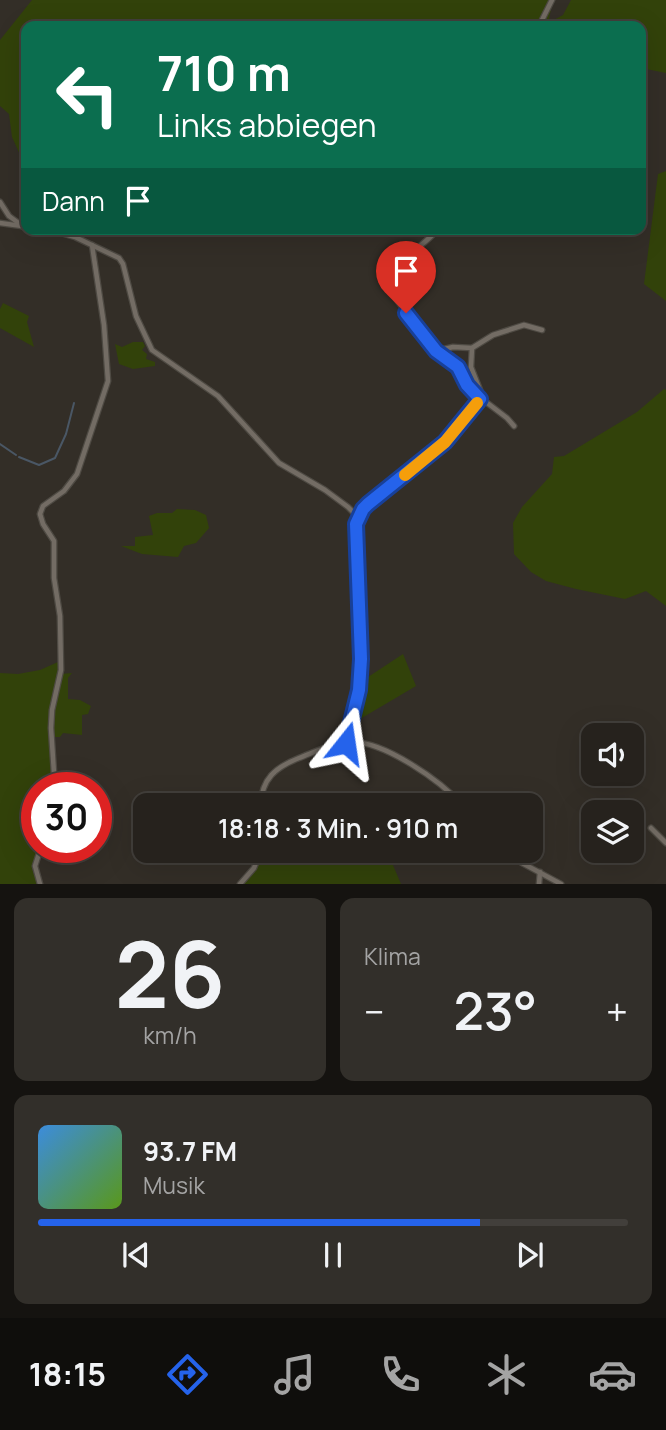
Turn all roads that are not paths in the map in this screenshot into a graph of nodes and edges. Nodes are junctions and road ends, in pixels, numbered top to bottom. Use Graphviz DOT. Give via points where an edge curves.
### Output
graph roads {
  1 [pos="552,0"];
  2 [pos="542,21"];
  3 [pos="0,202"];
  4 [pos="0,223"];
  5 [pos="21,224"];
  6 [pos="21,226"];
  7 [pos="68,235"];
  8 [pos="431,235"];
  9 [pos="92,245"];
  10 [pos="542,331"];
  11 [pos="472,348"];
  12 [pos="436,351"];
  13 [pos="480,399"];
  14 [pos="513,426"];
  15 [pos="351,509"];
  16 [pos="363,509"];
  17 [pos="356,524"];
  18 [pos="346,743"];
  19 [pos="54,772"];
  20 [pos="263,793"];
  21 [pos="452,793"];
  22 [pos="651,828"];
  23 [pos="666,843"];
  24 [pos="36,863"];
  25 [pos="256,863"];
  26 [pos="526,863"];
  27 [pos="540,872"];
  28 [pos="40,884"];
  29 [pos="240,884"];
  30 [pos="539,884"];
  31 [pos="561,884"];
  1 -- 2 [label="street"];
  3 -- 5 [label="street"];
  4 -- 6 [label="street"];
  7 -- 9 [label="street"];
  8 -- 12 [label="street" via="403,261 388,285"];
  9 -- 15 [label="street" via="122,262 139,323 152,350 224,401 285,468"];
  9 -- 19 [label="street" via="108,381 77,474 40,514 54,541 54,579 61,616 61,670 51,728"];
  10 -- 11 [label="street" via="524,325"];
  11 -- 12 [label="street"];
  11 -- 13 [label="street" via="471,367"];
  12 -- 13 [label="street" via="458,367"];
  13 -- 14 [label="street"];
  13 -- 16 [label="street" via="445,442"];
  15 -- 16 [label="street"];
  15 -- 17 [label="street"];
  16 -- 17 [label="street"];
  17 -- 18 [label="street" via="361,659"];
  18 -- 20 [label="street" via="277,769"];
  18 -- 21 [label="street" via="373,746 429,775"];
  22 -- 23 [label="street"];
  24 -- 28 [label="street"];
  25 -- 29 [label="street"];
  26 -- 27 [label="street"];
  27 -- 30 [label="street"];
  27 -- 31 [label="street"];
}
